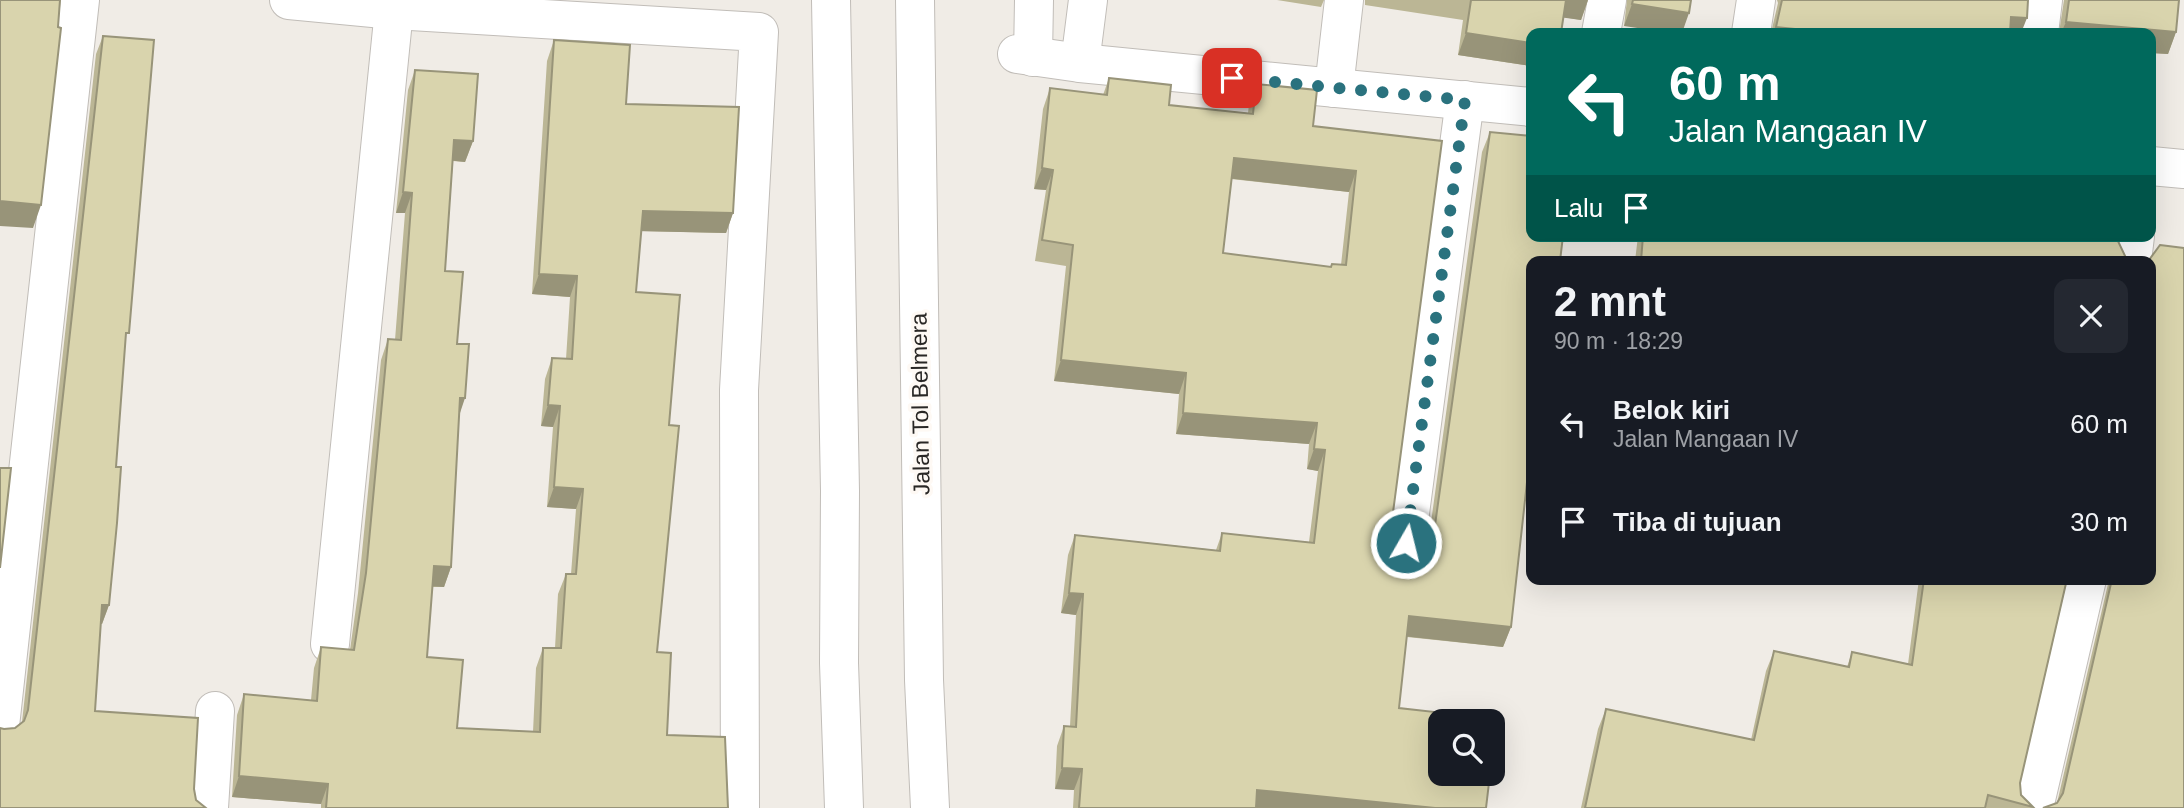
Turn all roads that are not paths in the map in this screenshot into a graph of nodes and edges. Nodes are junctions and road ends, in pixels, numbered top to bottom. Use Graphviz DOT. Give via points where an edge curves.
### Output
graph roads {
  1 [pos="80,0"];
  2 [pos="289,0"];
  3 [pos="831,0"];
  4 [pos="915,0"];
  5 [pos="1034,0"];
  6 [pos="1088,0"];
  7 [pos="1344,0"];
  8 [pos="1607,0"];
  9 [pos="1756,0"];
  10 [pos="2043,0"];
  11 [pos="394,10"];
  12 [pos="741,21"];
  13 [pos="1602,28"];
  14 [pos="1752,28"];
  15 [pos="2040,28"];
  16 [pos="1080,63"];
  17 [pos="1334,88"];
  18 [pos="1465,100"];
  19 [pos="1526,106"];
  20 [pos="2156,166"];
  21 [pos="2184,169"];
  22 [pos="1406,543"];
  23 [pos="2086,585"];
  24 [pos="330,644"];
  25 [pos="215,711"];
  26 [pos="0,726"];
  27 [pos="209,808"];
  28 [pos="740,808"];
  29 [pos="844,808"];
  30 [pos="930,808"];
  31 [pos="2034,808"];
  1 -- 26 [label="main road"];
  2 -- 11 [label="main road"];
  3 -- 29 [label="main road"];
  4 -- 30 [label="main road, Jalan Tol Belmera"];
  5 -- 16 [label="main road" via="1026,55"];
  6 -- 16 [label="main road"];
  7 -- 17 [label="main road"];
  8 -- 13 [label="main road"];
  9 -- 14 [label="main road"];
  10 -- 15 [label="main road"];
  11 -- 12 [label="main road"];
  11 -- 24 [label="main road"];
  12 -- 28 [label="main road"];
  16 -- 17 [label="main road"];
  17 -- 18 [label="main road"];
  18 -- 19 [label="main road"];
  18 -- 22 [label="main road"];
  20 -- 21 [label="main road"];
  23 -- 31 [label="main road"];
  25 -- 27 [label="main road"];
}
